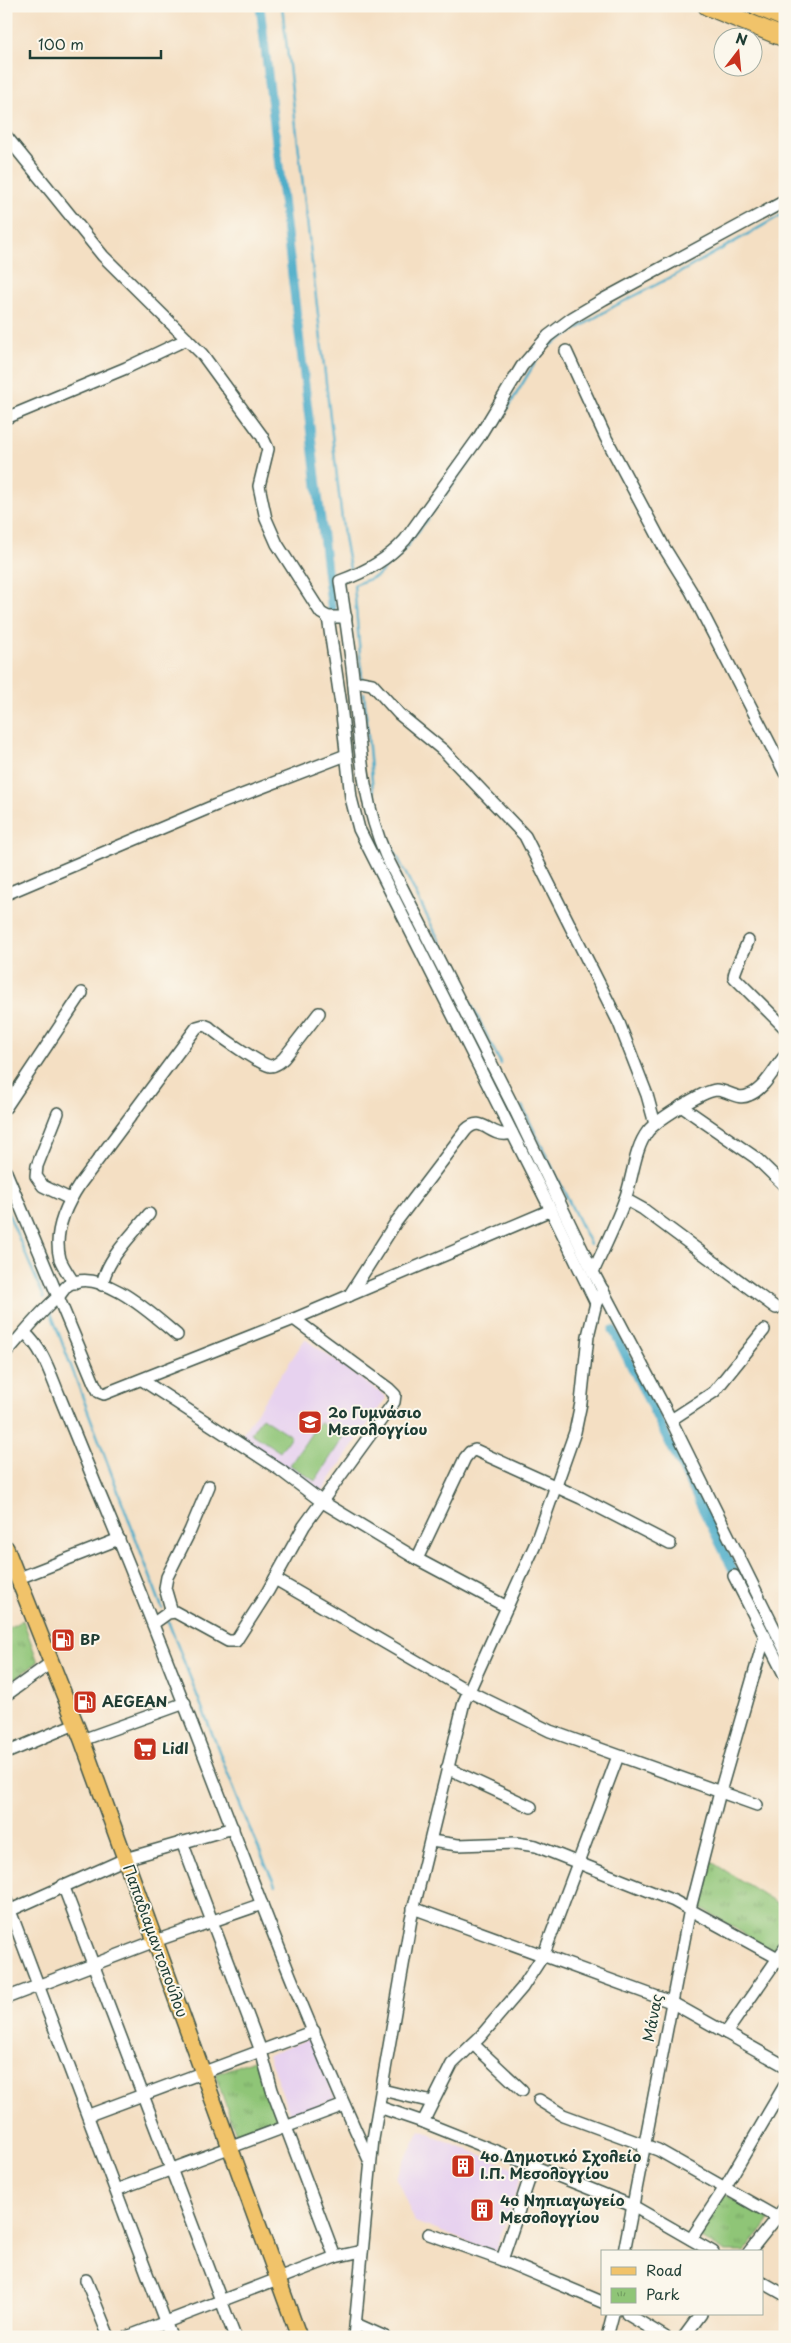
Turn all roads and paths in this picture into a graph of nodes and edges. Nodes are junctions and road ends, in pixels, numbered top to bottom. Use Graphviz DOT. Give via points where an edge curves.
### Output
graph roads {
  1 [pos="707,6"];
  2 [pos="757,6"];
  3 [pos="785,18"];
  4 [pos="785,38"];
  5 [pos="6,136"];
  6 [pos="785,201"];
  7 [pos="187,339"];
  8 [pos="566,351"];
  9 [pos="6,418"];
  10 [pos="328,617"];
  11 [pos="346,617"];
  12 [pos="354,684"];
  13 [pos="346,755"];
  14 [pos="785,773"];
  15 [pos="6,894"];
  16 [pos="748,941"];
  17 [pos="82,993"];
  18 [pos="320,1013"];
  19 [pos="785,1028"];
  20 [pos="785,1056"];
  21 [pos="681,1106"];
  22 [pos="6,1107"];
  23 [pos="58,1113"];
  24 [pos="655,1124"];
  25 [pos="512,1134"];
  26 [pos="6,1172"];
  27 [pos="785,1186"];
  28 [pos="70,1199"];
  29 [pos="625,1199"];
  30 [pos="551,1210"];
  31 [pos="149,1214"];
  32 [pos="593,1272"];
  33 [pos="74,1283"];
  34 [pos="102,1285"];
  35 [pos="603,1290"];
  36 [pos="59,1296"];
  37 [pos="349,1296"];
  38 [pos="596,1303"];
  39 [pos="776,1308"];
  40 [pos="294,1319"];
  41 [pos="764,1330"];
  42 [pos="25,1333"];
  43 [pos="177,1335"];
  44 [pos="6,1353"];
  45 [pos="142,1380"];
  46 [pos="671,1420"];
  47 [pos="209,1486"];
  48 [pos="557,1487"];
  49 [pos="321,1501"];
  50 [pos="119,1539"];
  51 [pos="670,1544"];
  52 [pos="6,1548"];
  53 [pos="417,1559"];
  54 [pos="734,1576"];
  55 [pos="18,1578"];
  56 [pos="275,1579"];
  57 [pos="507,1607"];
  58 [pos="172,1612"];
  59 [pos="154,1623"];
  60 [pos="782,1635"];
  61 [pos="765,1636"];
  62 [pos="785,1650"];
  63 [pos="52,1662"];
  64 [pos="785,1676"];
  65 [pos="468,1691"];
  66 [pos="6,1695"];
  67 [pos="185,1703"];
  68 [pos="75,1724"];
  69 [pos="82,1740"];
  70 [pos="6,1753"];
  71 [pos="618,1756"];
  72 [pos="447,1768"];
  73 [pos="720,1792"];
  74 [pos="757,1805"];
  75 [pos="531,1807"];
  76 [pos="233,1828"];
  77 [pos="430,1841"];
  78 [pos="182,1842"];
  79 [pos="125,1859"];
  80 [pos="577,1863"];
  81 [pos="63,1885"];
  82 [pos="262,1904"];
  83 [pos="9,1905"];
  84 [pos="413,1908"];
  85 [pos="690,1909"];
  86 [pos="211,1922"];
  87 [pos="155,1941"];
  88 [pos="544,1954"];
  89 [pos="783,1956"];
  90 [pos="94,1966"];
  91 [pos="39,1985"];
  92 [pos="6,1998"];
  93 [pos="672,2002"];
  94 [pos="314,2031"];
  95 [pos="726,2032"];
  96 [pos="473,2044"];
  97 [pos="262,2051"];
  98 [pos="785,2066"];
  99 [pos="203,2072"];
  100 [pos="785,2085"];
  101 [pos="382,2090"];
  102 [pos="522,2090"];
  103 [pos="143,2095"];
  104 [pos="539,2100"];
  105 [pos="432,2102"];
  106 [pos="344,2104"];
  107 [pos="379,2107"];
  108 [pos="89,2115"];
  109 [pos="424,2122"];
  110 [pos="287,2127"];
  111 [pos="644,2143"];
  112 [pos="229,2146"];
  113 [pos="370,2162"];
  114 [pos="534,2165"];
  115 [pos="171,2169"];
  116 [pos="724,2189"];
  117 [pos="116,2190"];
  118 [pos="633,2206"];
  119 [pos="785,2207"];
  120 [pos="780,2220"];
  121 [pos="429,2234"];
  122 [pos="691,2239"];
  123 [pos="624,2250"];
  124 [pos="710,2250"];
  125 [pos="751,2250"];
  126 [pos="362,2251"];
  127 [pos="335,2257"];
  128 [pos="502,2260"];
  129 [pos="278,2279"];
  130 [pos="86,2280"];
  131 [pos="764,2283"];
  132 [pos="785,2295"];
  133 [pos="221,2300"];
  134 [pos="601,2302"];
  135 [pos="612,2316"];
  136 [pos="630,2316"];
  137 [pos="700,2316"];
  138 [pos="166,2322"];
  139 [pos="356,2324"];
  140 [pos="109,2337"];
  141 [pos="128,2337"];
  142 [pos="171,2337"];
  143 [pos="235,2337"];
  144 [pos="299,2337"];
  145 [pos="354,2337"];
  146 [pos="385,2337"];
  147 [pos="607,2337"];
  148 [pos="665,2337"];
  149 [pos="684,2337"];
  1 -- 4 [label="highway"];
  2 -- 3 [label="highway"];
  5 -- 7 [label="street" via="103,256"];
  6 -- 11 [label="street" via="604,299 548,336 522,366 479,437 405,540 373,567 340,581"];
  7 -- 9 [label="street"];
  7 -- 10 [label="street" via="216,372 267,445 269,454 260,480 260,492 269,527 320,612"];
  8 -- 14 [label="street" via="606,438 691,591"];
  10 -- 11 [label="street"];
  10 -- 13 [label="street"];
  11 -- 12 [label="street"];
  12 -- 24 [label="street" via="372,684 399,714 444,751 524,836 619,1023"];
  12 -- 32 [label="street" via="366,797 380,842"];
  13 -- 15 [label="street" via="292,774"];
  13 -- 25 [label="street" via="353,808 365,842"];
  16 -- 19 [label="street" via="734,976"];
  17 -- 22 [label="street"];
  18 -- 28 [label="street" via="284,1058 271,1066 258,1061 209,1027 197,1028"];
  20 -- 21 [label="street" via="750,1095 712,1091"];
  21 -- 24 [label="street"];
  21 -- 27 [label="street" via="756,1158"];
  23 -- 28 [label="street" via="36,1176 43,1186"];
  24 -- 29 [label="street" via="640,1146"];
  25 -- 30 [label="street"];
  25 -- 37 [label="street" via="500,1136 478,1124 466,1130 396,1222"];
  26 -- 36 [label="street"];
  28 -- 33 [label="street" via="58,1245 62,1264"];
  29 -- 32 [label="street"];
  29 -- 39 [label="street"];
  30 -- 37 [label="street"];
  30 -- 38 [label="street"];
  31 -- 34 [label="street" via="113,1260"];
  32 -- 35 [label="street"];
  33 -- 34 [label="street" via="83,1280"];
  33 -- 36 [label="street"];
  34 -- 43 [label="street" via="132,1299"];
  35 -- 38 [label="street"];
  35 -- 46 [label="street"];
  36 -- 42 [label="street"];
  36 -- 45 [label="street" via="99,1392 110,1393"];
  37 -- 40 [label="street"];
  38 -- 48 [label="street" via="586,1347 578,1419"];
  40 -- 45 [label="street"];
  40 -- 49 [label="street" via="395,1395 393,1405"];
  41 -- 46 [label="street" via="714,1392"];
  42 -- 44 [label="street"];
  42 -- 50 [label="street" via="43,1357"];
  45 -- 49 [label="street" via="280,1470"];
  46 -- 60 [label="street"];
  47 -- 58 [label="street" via="166,1580"];
  48 -- 51 [label="street"];
  48 -- 53 [label="street" via="484,1453 472,1451 460,1467"];
  48 -- 57 [label="street"];
  49 -- 53 [label="street"];
  49 -- 56 [label="street"];
  50 -- 55 [label="street"];
  50 -- 59 [label="street"];
  52 -- 55 [label="main road, Παπαδιαμαντοπούλου"];
  53 -- 57 [label="street"];
  54 -- 61 [label="street"];
  55 -- 63 [label="main road, Παπαδιαμαντοπούλου"];
  56 -- 58 [label="street" via="235,1641"];
  56 -- 65 [label="street"];
  57 -- 65 [label="street"];
  58 -- 59 [label="street"];
  59 -- 67 [label="street"];
  60 -- 62 [label="street"];
  61 -- 64 [label="street"];
  61 -- 73 [label="street, Μάνας"];
  63 -- 66 [label="street"];
  63 -- 68 [label="main road, Παπαδιαμαντοπούλου"];
  65 -- 71 [label="street" via="562,1736"];
  65 -- 72 [label="street"];
  67 -- 69 [label="street"];
  67 -- 76 [label="street"];
  68 -- 69 [label="main road, Παπαδιαμαντοπούλου"];
  68 -- 70 [label="street"];
  69 -- 79 [label="main road, Παπαδιαμαντοπούλου"];
  71 -- 73 [label="street"];
  71 -- 80 [label="street"];
  72 -- 75 [label="street"];
  72 -- 77 [label="street"];
  73 -- 74 [label="street"];
  73 -- 85 [label="street, Μάνας"];
  76 -- 78 [label="street"];
  76 -- 82 [label="street"];
  77 -- 80 [label="street" via="469,1845 526,1844"];
  77 -- 84 [label="street"];
  78 -- 79 [label="street"];
  78 -- 86 [label="street"];
  79 -- 81 [label="street"];
  79 -- 87 [label="main road, Παπαδιαμαντοπούλου"];
  80 -- 85 [label="street" via="637,1884"];
  80 -- 88 [label="street"];
  81 -- 83 [label="street"];
  81 -- 90 [label="street"];
  82 -- 86 [label="street"];
  82 -- 94 [label="street"];
  83 -- 91 [label="street"];
  84 -- 88 [label="street"];
  84 -- 101 [label="street"];
  85 -- 89 [label="street"];
  85 -- 93 [label="street, Μάνας"];
  86 -- 87 [label="street"];
  86 -- 97 [label="street"];
  87 -- 90 [label="street"];
  87 -- 99 [label="main road, Παπαδιαμαντοπούλου"];
  88 -- 93 [label="street"];
  88 -- 96 [label="street" via="522,1988"];
  89 -- 95 [label="street"];
  90 -- 91 [label="street"];
  90 -- 103 [label="street"];
  91 -- 92 [label="street"];
  91 -- 108 [label="street"];
  93 -- 95 [label="street"];
  93 -- 111 [label="street, Μάνας"];
  94 -- 97 [label="street"];
  94 -- 106 [label="street"];
  95 -- 98 [label="street"];
  96 -- 102 [label="street"];
  96 -- 105 [label="street" via="448,2069"];
  97 -- 99 [label="street"];
  97 -- 110 [label="street" via="272,2090"];
  99 -- 103 [label="street"];
  99 -- 112 [label="main road, Παπαδιαμαντοπούλου"];
  100 -- 116 [label="street"];
  101 -- 105 [label="street"];
  101 -- 107 [label="street"];
  103 -- 108 [label="street"];
  103 -- 115 [label="street"];
  104 -- 111 [label="street" via="563,2115"];
  105 -- 109 [label="street"];
  106 -- 110 [label="street"];
  106 -- 113 [label="street"];
  107 -- 109 [label="street"];
  107 -- 113 [label="street"];
  108 -- 117 [label="street"];
  109 -- 114 [label="street"];
  110 -- 112 [label="street"];
  110 -- 127 [label="street"];
  111 -- 116 [label="street"];
  111 -- 118 [label="street, Μάνας"];
  112 -- 115 [label="street"];
  112 -- 129 [label="main road, Παπαδιαμαντοπούλου"];
  113 -- 126 [label="street"];
  114 -- 118 [label="street"];
  114 -- 128 [label="street"];
  115 -- 117 [label="street"];
  115 -- 133 [label="street"];
  116 -- 120 [label="street"];
  116 -- 122 [label="street"];
  117 -- 138 [label="street"];
  118 -- 122 [label="street"];
  118 -- 123 [label="street, Μάνας"];
  119 -- 120 [label="street"];
  120 -- 125 [label="street"];
  121 -- 128 [label="street"];
  122 -- 124 [label="street"];
  126 -- 127 [label="street"];
  126 -- 139 [label="street"];
  127 -- 129 [label="street"];
  128 -- 134 [label="street"];
  129 -- 133 [label="street"];
  129 -- 144 [label="main road, Παπαδιαμαντοπούλου"];
  130 -- 140 [label="street"];
  131 -- 132 [label="street"];
  133 -- 138 [label="street"];
  133 -- 143 [label="street"];
  135 -- 147 [label="street"];
  136 -- 148 [label="street"];
  137 -- 149 [label="street"];
  138 -- 141 [label="street"];
  138 -- 142 [label="street"];
  139 -- 145 [label="street"];
  139 -- 146 [label="street"];
}
